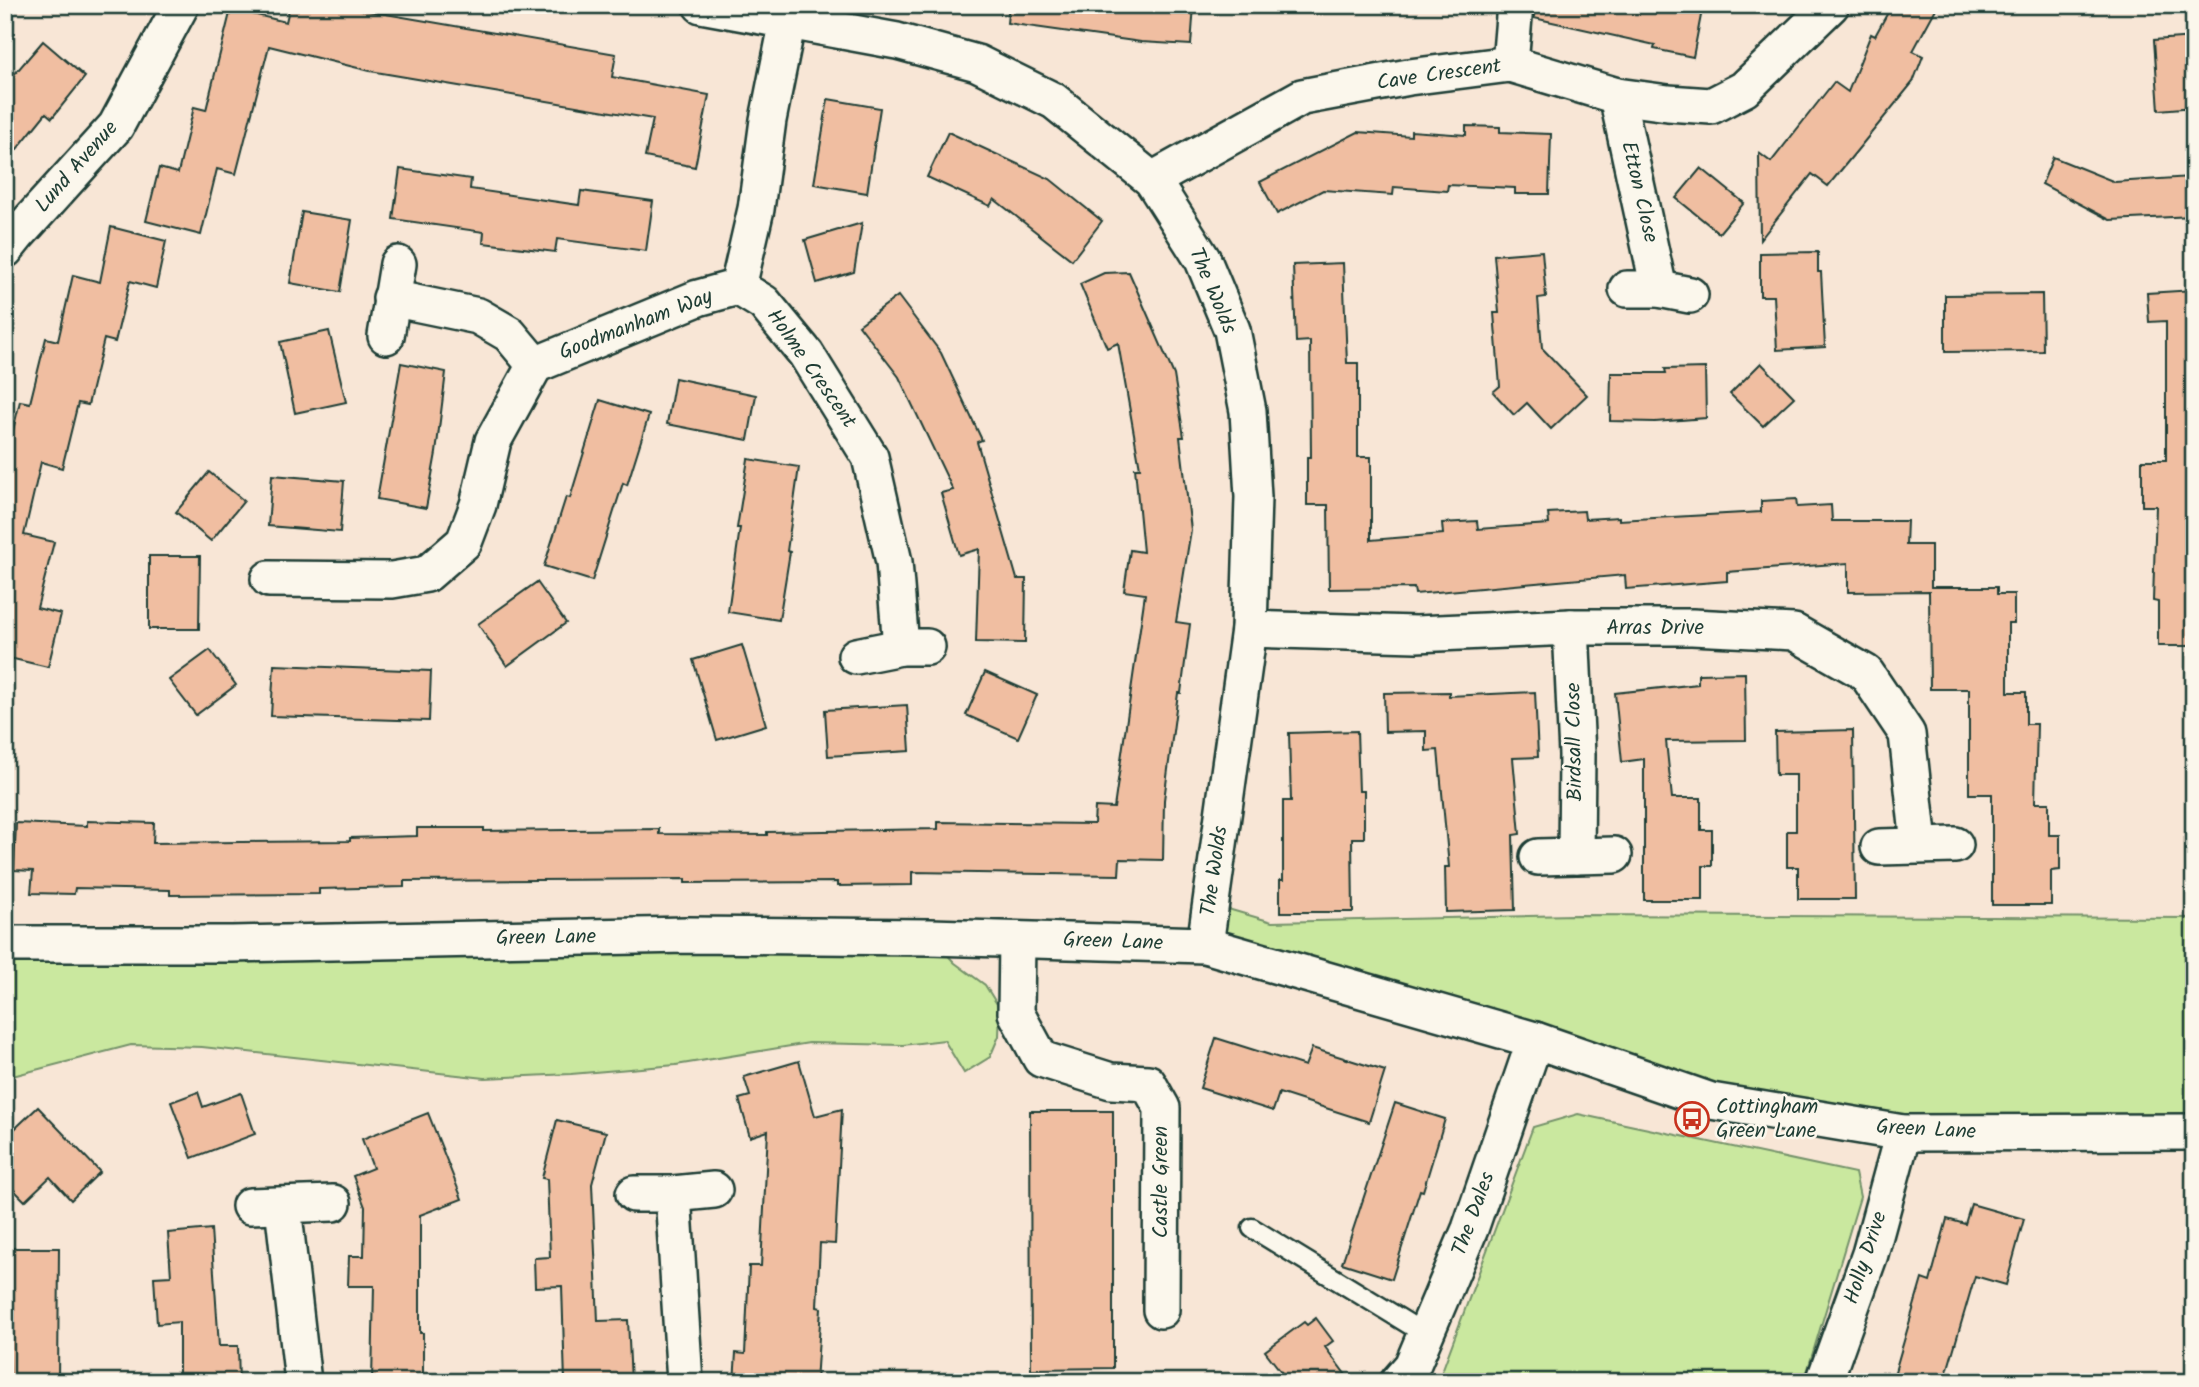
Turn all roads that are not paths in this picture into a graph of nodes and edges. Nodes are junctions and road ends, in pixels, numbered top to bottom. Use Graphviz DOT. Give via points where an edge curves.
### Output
graph roads {
  1 [pos="181,5"];
  2 [pos="701,5"];
  3 [pos="1515,5"];
  4 [pos="1831,5"];
  5 [pos="788,20"];
  6 [pos="1510,64"];
  7 [pos="1617,96"];
  8 [pos="1152,180"];
  9 [pos="5,250"];
  10 [pos="398,264"];
  11 [pos="738,287"];
  12 [pos="1659,291"];
  13 [pos="391,298"];
  14 [pos="386,336"];
  15 [pos="535,365"];
  16 [pos="269,579"];
  17 [pos="1571,627"];
  18 [pos="1249,629"];
  19 [pos="856,656"];
  20 [pos="1919,844"];
  21 [pos="1955,845"];
  22 [pos="1879,846"];
  23 [pos="1614,855"];
  24 [pos="1576,856"];
  25 [pos="1538,858"];
  26 [pos="1017,940"];
  27 [pos="5,944"];
  28 [pos="1205,945"];
  29 [pos="1535,1040"];
  30 [pos="2194,1132"];
  31 [pos="1903,1133"];
  32 [pos="714,1190"];
  33 [pos="634,1194"];
  34 [pos="673,1194"];
  35 [pos="333,1203"];
  36 [pos="1252,1228"];
  37 [pos="1161,1310"];
  38 [pos="1425,1334"];
  39 [pos="303,1382"];
  40 [pos="685,1382"];
  41 [pos="1398,1382"];
  42 [pos="1824,1382"];
  1 -- 9 [label="street, Lund Avenue" via="116,126"];
  2 -- 5 [label="street, The Wolds"];
  3 -- 6 [label="street"];
  4 -- 7 [label="street, Cave Crescent" via="1744,89 1711,106"];
  5 -- 8 [label="street, The Wolds" via="897,41 977,63 1054,101"];
  5 -- 11 [label="street"];
  6 -- 7 [label="street, Cave Crescent"];
  6 -- 8 [label="street, Cave Crescent" via="1302,97"];
  7 -- 12 [label="street, Etton Close"];
  8 -- 18 [label="street, The Wolds" via="1203,260 1232,330 1248,411 1254,497"];
  10 -- 13 [label="street"];
  11 -- 15 [label="street, Goodmanham Way"];
  11 -- 19 [label="street, Holme Crescent" via="764,303 806,354 870,457 914,647"];
  13 -- 14 [label="street"];
  13 -- 15 [label="street, Goodmanham Way" via="478,316 509,334"];
  15 -- 16 [label="street, Goodmanham Way" via="493,441 464,542 428,575 305,595"];
  17 -- 18 [label="street, Arras Drive" via="1416,634"];
  17 -- 20 [label="street, Arras Drive" via="1794,632 1866,673 1907,734"];
  17 -- 24 [label="street, Birdsall Close"];
  18 -- 28 [label="street, The Wolds"];
  20 -- 21 [label="street"];
  20 -- 22 [label="street"];
  23 -- 24 [label="street"];
  24 -- 25 [label="street"];
  26 -- 27 [label="street, Green Lane" via="687,935"];
  26 -- 28 [label="street, Green Lane"];
  26 -- 37 [label="street, Castle Green" via="1016,1013 1041,1059 1111,1081 1148,1083 1162,1108"];
  28 -- 29 [label="street, Green Lane"];
  29 -- 31 [label="street, Green Lane" via="1711,1101"];
  29 -- 38 [label="street, The Dales" via="1470,1229"];
  30 -- 31 [label="street, Green Lane"];
  31 -- 42 [label="street, Holly Drive" via="1870,1254"];
  32 -- 34 [label="street"];
  33 -- 34 [label="street"];
  34 -- 40 [label="street"];
  35 -- 39 [label="street" via="267,1206"];
  36 -- 38 [label="lane"];
  38 -- 41 [label="street, The Dales" via="1412,1366"];
}
